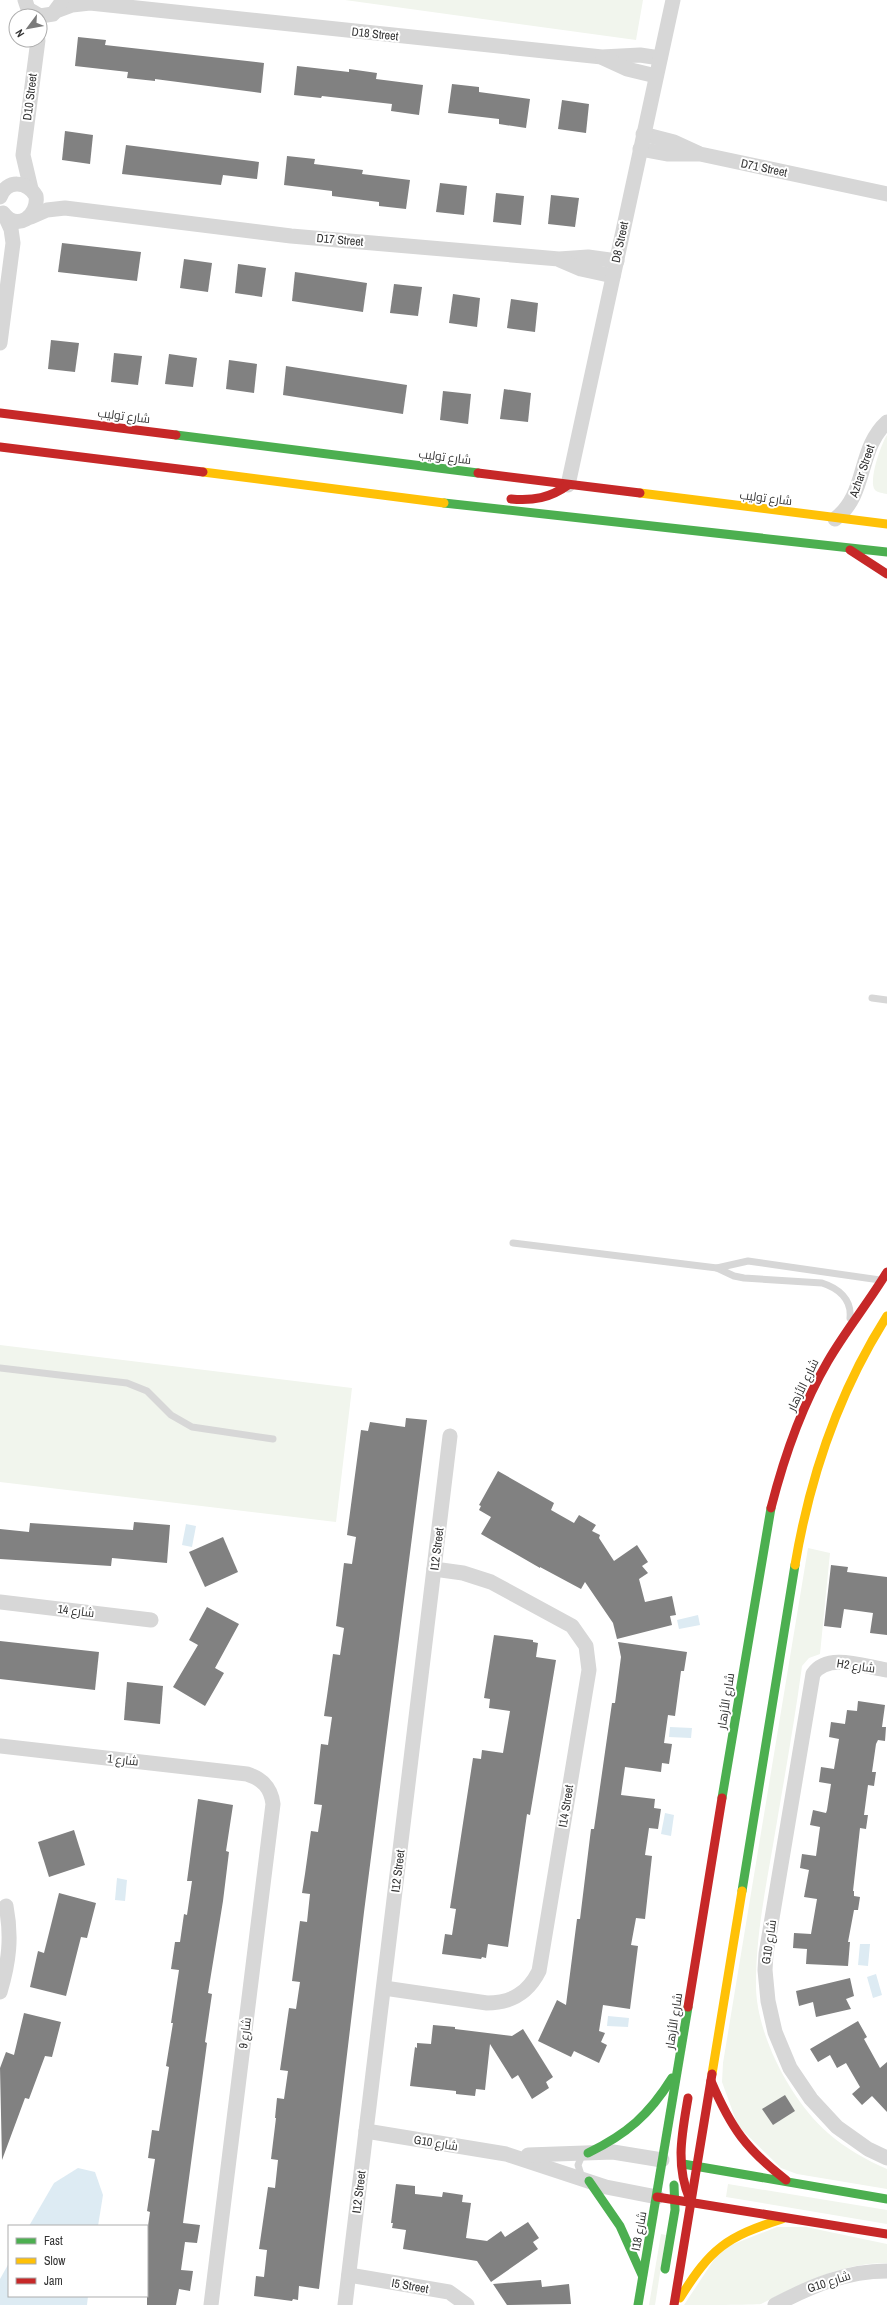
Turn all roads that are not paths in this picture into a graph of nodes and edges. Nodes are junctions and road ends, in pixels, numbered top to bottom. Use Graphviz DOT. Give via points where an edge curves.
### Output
graph roads {
  1 [pos="673,0"];
  2 [pos="85,2"];
  3 [pos="46,8"];
  4 [pos="37,48"];
  5 [pos="602,57"];
  6 [pos="660,58"];
  7 [pos="656,76"];
  8 [pos="643,134"];
  9 [pos="640,150"];
  10 [pos="700,154"];
  11 [pos="23,155"];
  12 [pos="4,190"];
  13 [pos="32,191"];
  14 [pos="887,194"];
  15 [pos="65,208"];
  16 [pos="2,212"];
  17 [pos="29,218"];
  18 [pos="13,243"];
  19 [pos="615,268"];
  20 [pos="0,342"];
  21 [pos="0,413"];
  22 [pos="887,422"];
  23 [pos="0,447"];
  24 [pos="568,485"];
  25 [pos="454,494"];
  26 [pos="501,497"];
  27 [pos="439,502"];
  28 [pos="835,519"];
  29 [pos="887,524"];
  30 [pos="844,546"];
  31 [pos="887,552"];
  32 [pos="887,574"];
  33 [pos="872,998"];
  34 [pos="887,1000"];
  35 [pos="513,1243"];
  36 [pos="717,1268"];
  37 [pos="824,1272"];
  38 [pos="885,1276"];
  39 [pos="822,1283"];
  40 [pos="887,1316"];
  41 [pos="849,1326"];
  42 [pos="0,1368"];
  43 [pos="450,1436"];
  44 [pos="273,1440"];
  45 [pos="434,1569"];
  46 [pos="0,1602"];
  47 [pos="151,1620"];
  48 [pos="887,1670"];
  49 [pos="810,1680"];
  50 [pos="0,1746"];
  51 [pos="247,1774"];
  52 [pos="6,1906"];
  53 [pos="695,1965"];
  54 [pos="384,1988"];
  55 [pos="0,1992"];
  56 [pos="698,2006"];
  57 [pos="678,2067"];
  58 [pos="711,2081"];
  59 [pos="689,2088"];
  60 [pos="366,2131"];
  61 [pos="586,2153"];
  62 [pos="506,2154"];
  63 [pos="887,2158"];
  64 [pos="678,2163"];
  65 [pos="696,2166"];
  66 [pos="669,2170"];
  67 [pos="585,2179"];
  68 [pos="790,2183"];
  69 [pos="656,2197"];
  70 [pos="887,2199"];
  71 [pos="676,2200"];
  72 [pos="691,2202"];
  73 [pos="787,2218"];
  74 [pos="887,2234"];
  75 [pos="887,2271"];
  76 [pos="349,2275"];
  77 [pos="664,2275"];
  78 [pos="643,2276"];
  79 [pos="211,2305"];
  80 [pos="345,2305"];
  81 [pos="467,2305"];
  82 [pos="638,2305"];
  83 [pos="675,2305"];
  84 [pos="775,2305"];
  1 -- 6 [label="street, D8 Street"];
  2 -- 3 [label="street, D18 Street"];
  2 -- 5 [label="street, D18 Street"];
  4 -- 11 [label="street, D10 Street"];
  5 -- 6 [label="street, D18 Street" via="634,55"];
  5 -- 7 [label="street"];
  6 -- 7 [label="street, D8 Street"];
  7 -- 8 [label="street, D8 Street"];
  8 -- 9 [label="street, D8 Street"];
  8 -- 10 [label="street" via="674,142"];
  9 -- 10 [label="street, D71 Street" via="668,154"];
  9 -- 19 [label="street, D8 Street"];
  10 -- 14 [label="street, D71 Street"];
  11 -- 12 [label="street, D10 Street"];
  11 -- 13 [label="street, D10 Street"];
  12 -- 13 [label="street, D17 Street" via="23,184"];
  13 -- 15 [label="street, D17 Street" via="48,202"];
  13 -- 17 [label="street, D10 Street" via="36,205"];
  15 -- 17 [label="street, D17 Street" via="47,210"];
  15 -- 19 [label="street, D17 Street" via="291,236 559,259 581,269"];
  16 -- 17 [label="street" via="16,221"];
  16 -- 18 [label="street"];
  17 -- 18 [label="street"];
  18 -- 20 [label="street"];
  19 -- 24 [label="street, D8 Street"];
  21 -- 24 [label="street, شارع توليب"];
  22 -- 28 [label="street, Azhar Street" via="869,445 858,488 852,500"];
  23 -- 27 [label="street"];
  24 -- 26 [label="street" via="543,499"];
  24 -- 28 [label="street, شارع توليب"];
  25 -- 27 [label="street"];
  27 -- 30 [label="street"];
  28 -- 29 [label="street, شارع توليب"];
  30 -- 31 [label="street"];
  30 -- 32 [label="street"];
  33 -- 34 [label="lane"];
  35 -- 36 [label="lane"];
  36 -- 37 [label="lane" via="748,1261"];
  36 -- 39 [label="lane" via="744,1278"];
  37 -- 38 [label="lane"];
  37 -- 39 [label="lane"];
  38 -- 41 [label="street, شارع الأزهار"];
  39 -- 41 [label="lane" via="834,1286 842,1294 851,1315"];
  40 -- 58 [label="street" via="856,1368 839,1404 812,1479 803,1518"];
  41 -- 53 [label="street, شارع الأزهار" via="802,1411 778,1476 769,1517"];
  42 -- 44 [label="lane" via="128,1383 147,1391 171,1415 192,1427"];
  43 -- 45 [label="street, I12 Street"];
  45 -- 54 [label="street, I12 Street"];
  45 -- 54 [label="street, I14 Street" via="463,1573 491,1582 572,1626 586,1646 589,1670 539,1971 534,1980 519,1996 498,2003"];
  46 -- 47 [label="street, شارع 14"];
  48 -- 49 [label="street, H2 شارع" via="827,1662 816,1669"];
  49 -- 63 [label="street, G10 شارع" via="766,1954 768,2002 775,2032 790,2068 811,2100 837,2127 868,2149"];
  50 -- 51 [label="street, شارع 1"];
  51 -- 79 [label="street, شارع 9" via="266,1784 272,1794 273,1804"];
  52 -- 55 [label="street" via="10,1946 8,1965"];
  53 -- 56 [label="street"];
  53 -- 57 [label="street, شارع الأزهار"];
  54 -- 60 [label="street, I12 Street"];
  57 -- 61 [label="street" via="660,2100 637,2126 614,2141"];
  57 -- 66 [label="street, شارع الأزهار"];
  58 -- 65 [label="street"];
  58 -- 68 [label="street" via="724,2114 740,2140 760,2161"];
  59 -- 64 [label="street"];
  60 -- 62 [label="street, G10 شارع"];
  60 -- 76 [label="street, I12 Street"];
  61 -- 62 [label="street, G10 شارع"];
  61 -- 66 [label="street, G10 شارع" via="625,2153"];
  61 -- 67 [label="lane" via="578,2165"];
  62 -- 67 [label="street, G10 شارع"];
  64 -- 65 [label="street, G10 شارع"];
  64 -- 66 [label="street, G10 شارع"];
  64 -- 72 [label="street"];
  65 -- 68 [label="street, G10 شارع"];
  65 -- 72 [label="street"];
  66 -- 69 [label="street, I18 شارع"];
  66 -- 71 [label="street"];
  67 -- 69 [label="street, G10 شارع" via="632,2193"];
  67 -- 78 [label="street" via="607,2202 619,2222 634,2250"];
  68 -- 70 [label="street, G10 شارع"];
  69 -- 71 [label="street, G10 شارع"];
  69 -- 78 [label="street, I18 شارع"];
  71 -- 72 [label="street, G10 شارع"];
  71 -- 77 [label="street"];
  72 -- 73 [label="street, G10 شارع"];
  72 -- 83 [label="street"];
  73 -- 74 [label="street, G10 شارع"];
  73 -- 83 [label="street" via="749,2229 722,2242 698,2268"];
  75 -- 84 [label="street, G10 شارع" via="838,2277 801,2291"];
  76 -- 80 [label="street, I12 Street"];
  76 -- 81 [label="street, I5 Street" via="449,2292"];
  78 -- 82 [label="street, I18 شارع"];
}
